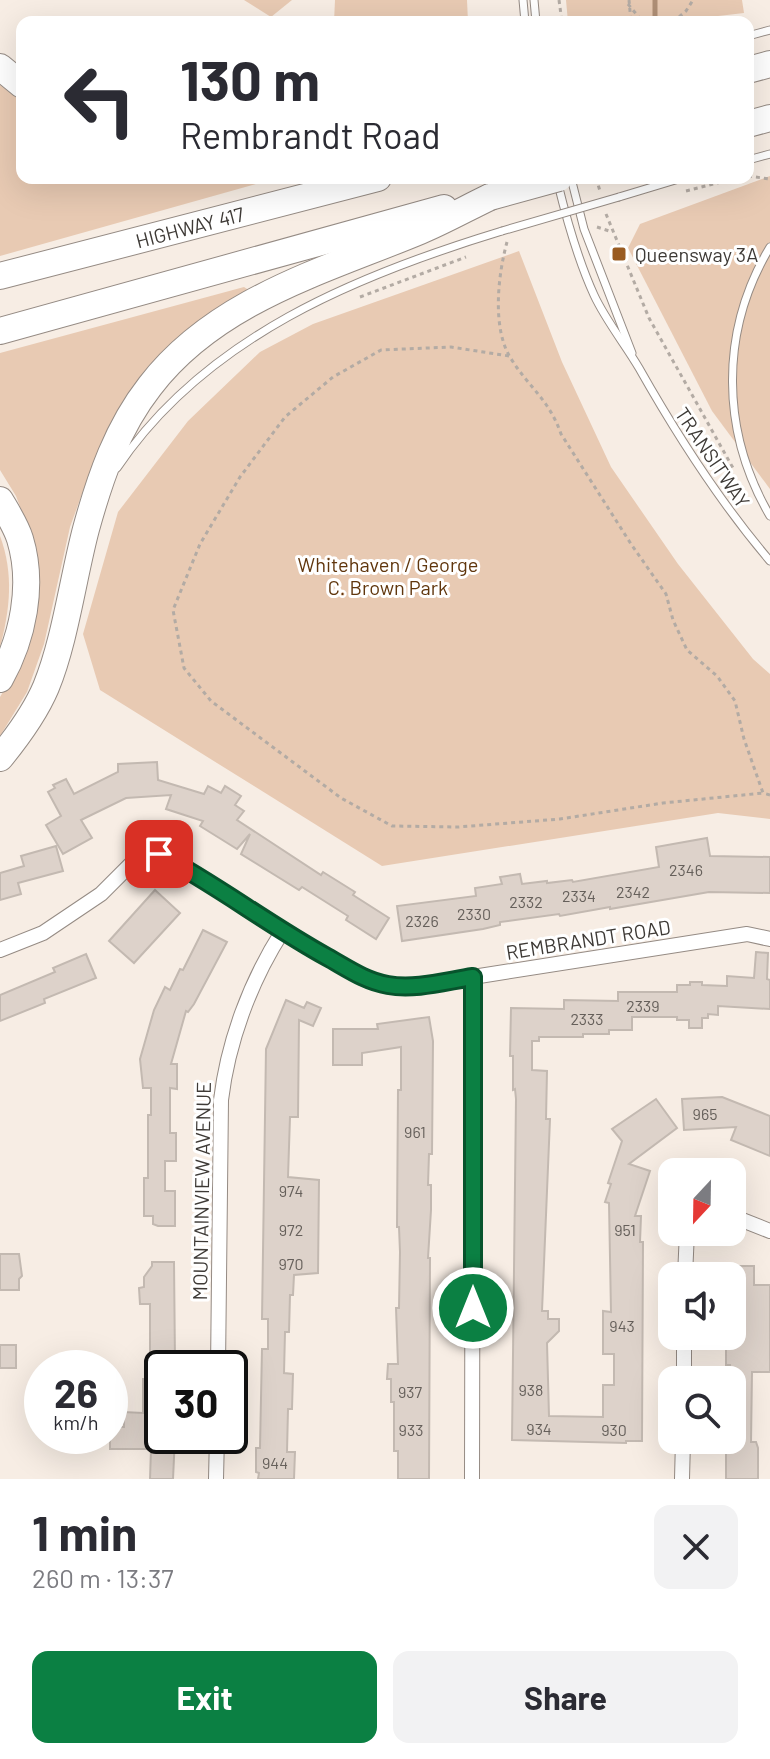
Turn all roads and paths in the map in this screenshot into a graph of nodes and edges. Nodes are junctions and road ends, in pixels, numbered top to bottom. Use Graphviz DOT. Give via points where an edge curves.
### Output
graph roads {
  1 [pos="693,0"];
  2 [pos="680,16"];
  3 [pos="0,67"];
  4 [pos="16,80"];
  5 [pos="355,184"];
  6 [pos="537,184"];
  7 [pos="559,184"];
  8 [pos="573,184"];
  9 [pos="662,184"];
  10 [pos="490,197"];
  11 [pos="594,216"];
  12 [pos="495,247"];
  13 [pos="770,247"];
  14 [pos="471,255"];
  15 [pos="0,276"];
  16 [pos="351,301"];
  17 [pos="0,331"];
  18 [pos="509,356"];
  19 [pos="637,366"];
  20 [pos="740,479"];
  21 [pos="0,500"];
  22 [pos="770,516"];
  23 [pos="81,547"];
  24 [pos="770,561"];
  25 [pos="0,679"];
  26 [pos="0,758"];
  27 [pos="763,793"];
  28 [pos="770,795"];
  29 [pos="282,932"];
  30 [pos="770,939"];
  31 [pos="0,950"];
  32 [pos="473,977"];
  33 [pos="746,1222"];
  34 [pos="770,1231"];
  35 [pos="218,1350"];
  36 [pos="217,1454"];
  37 [pos="683,1454"];
  38 [pos="216,1479"];
  39 [pos="472,1479"];
  40 [pos="682,1479"];
  1 -- 2 [label="path"];
  3 -- 4 [label="highway"];
  5 -- 15 [label="highway, HIGHWAY 417"];
  6 -- 10 [label="highway, bridge"];
  7 -- 19 [label="lane, TRANSITWAY" via="594,295"];
  8 -- 19 [label="lane, TRANSITWAY" via="588,241"];
  9 -- 23 [label="lane, bridge" via="390,270 274,323 179,397 124,459"];
  10 -- 17 [label="highway"];
  10 -- 23 [label="highway" via="272,291 225,317 187,347 149,387 114,446"];
  11 -- 20 [label="path" via="597,228 612,232 668,356"];
  12 -- 18 [label="path" via="507,242 498,299"];
  13 -- 22 [label="lane, TRANSITWAY" via="743,306 731,375 742,458"];
  14 -- 16 [label="path"];
  18 -- 27 [label="path" via="554,413 570,447 666,594 687,650 717,676 735,701"];
  18 -- 27 [label="path" via="451,347 381,350 333,377 285,417 240,477 200,544 173,610 184,668 211,701 341,798 392,826 560,819"];
  19 -- 24 [label="lane, TRANSITWAY" via="690,456"];
  21 -- 25 [label="highway" via="20,538 26,574 14,654"];
  23 -- 26 [label="highway" via="46,686"];
  27 -- 28 [label="path"];
  29 -- 31 [label="street, REMBRANDT ROAD" via="194,873 159,854 141,854 101,894 43,933"];
  29 -- 32 [label="street, REMBRANDT ROAD" via="369,981 410,986"];
  29 -- 35 [label="street, MOUNTAINVIEW AVENUE" via="249,997 226,1060"];
  30 -- 32 [label="street, REMBRANDT ROAD" via="747,934"];
  32 -- 39 [label="street"];
  33 -- 34 [label="street"];
  36 -- 38 [label="street"];
  37 -- 40 [label="street"];
}
